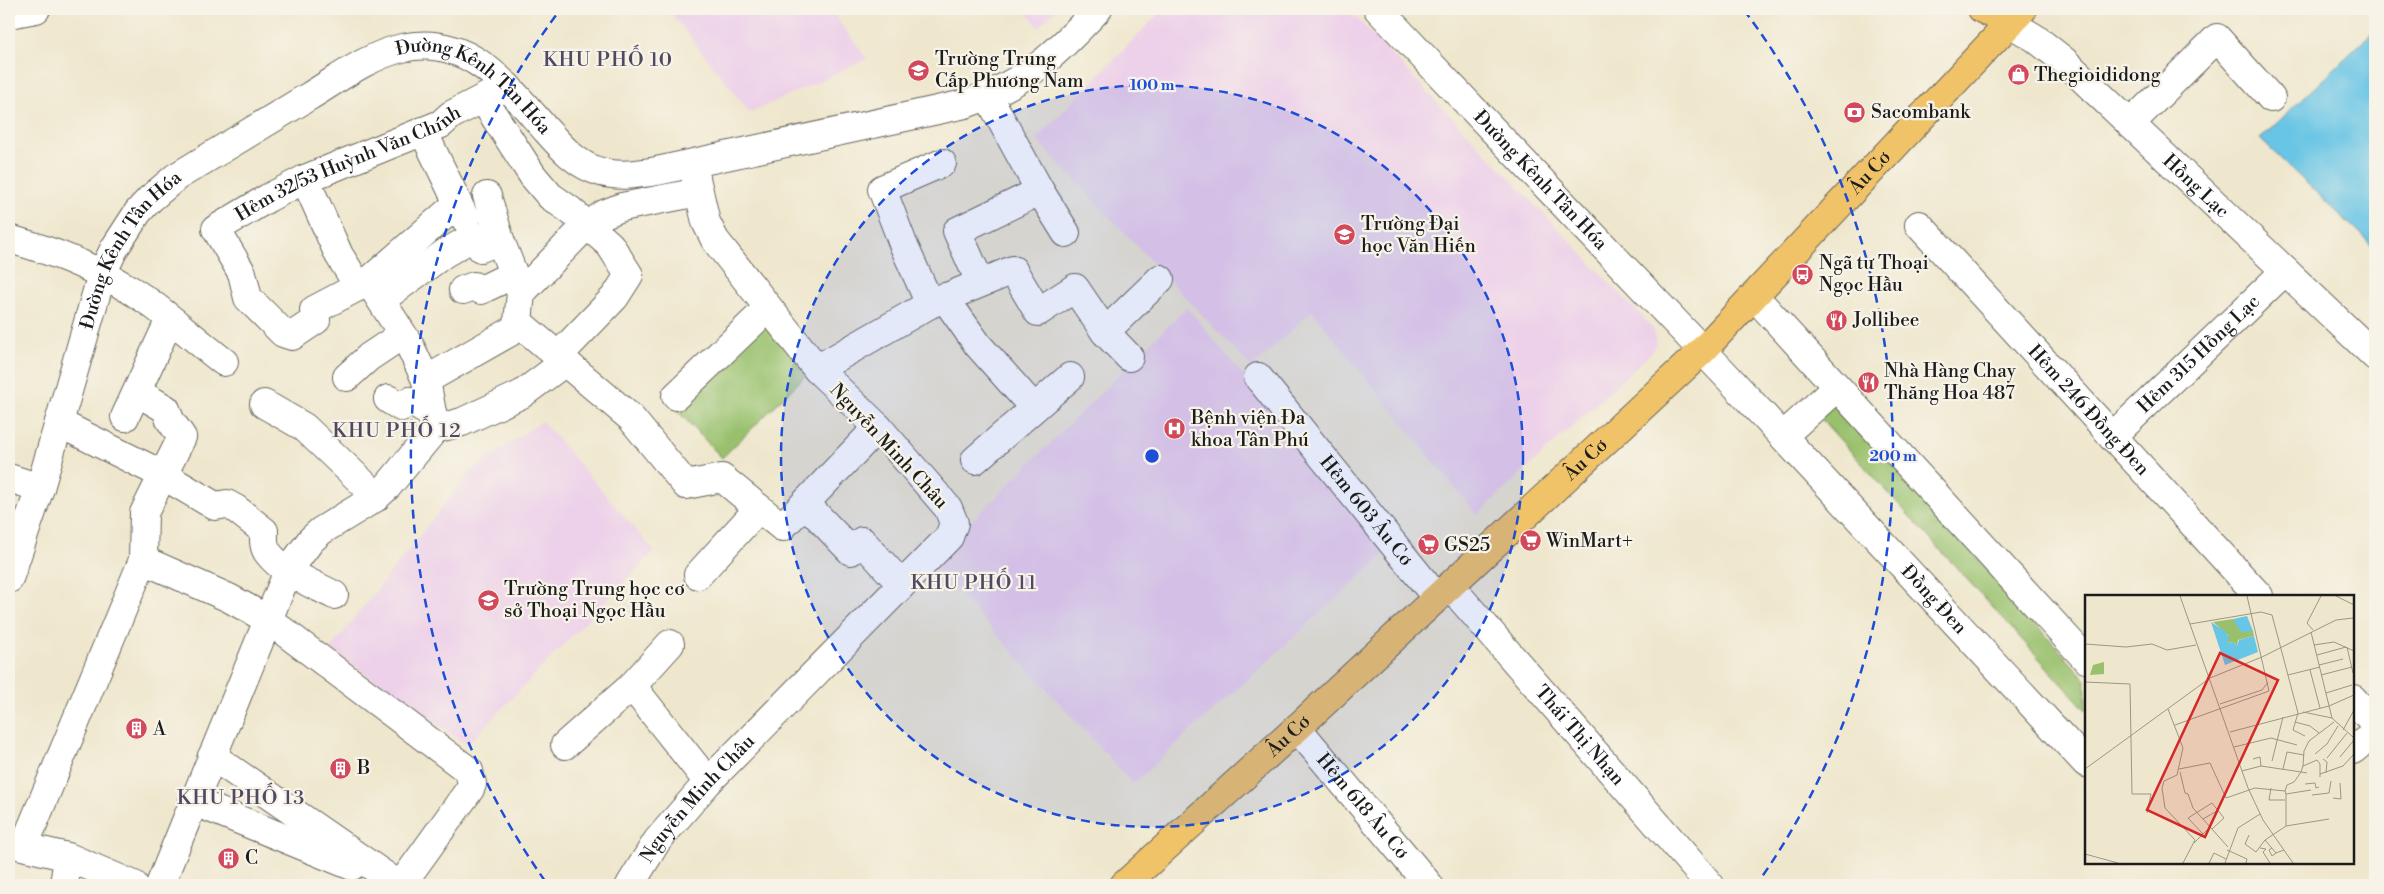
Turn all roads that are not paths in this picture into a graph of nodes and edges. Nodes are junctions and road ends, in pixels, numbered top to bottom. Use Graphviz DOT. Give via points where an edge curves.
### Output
graph roads {
  1 [pos="36,9"];
  2 [pos="1098,9"];
  3 [pos="1378,9"];
  4 [pos="1982,9"];
  5 [pos="9,14"];
  6 [pos="2016,16"];
  7 [pos="507,86"];
  8 [pos="988,96"];
  9 [pos="2270,98"];
  10 [pos="483,99"];
  11 [pos="2130,124"];
  12 [pos="423,131"];
  13 [pos="693,163"];
  14 [pos="942,163"];
  15 [pos="305,179"];
  16 [pos="1040,191"];
  17 [pos="699,192"];
  18 [pos="487,196"];
  19 [pos="458,204"];
  20 [pos="588,224"];
  21 [pos="1919,226"];
  22 [pos="1066,233"];
  23 [pos="487,238"];
  24 [pos="9,239"];
  25 [pos="2286,271"];
  26 [pos="102,274"];
  27 [pos="1160,279"];
  28 [pos="980,282"];
  29 [pos="516,284"];
  30 [pos="369,289"];
  31 [pos="463,290"];
  32 [pos="1754,296"];
  33 [pos="937,300"];
  34 [pos="768,308"];
  35 [pos="170,320"];
  36 [pos="518,322"];
  37 [pos="1105,332"];
  38 [pos="402,335"];
  39 [pos="1703,350"];
  40 [pos="2375,356"];
  41 [pos="1129,357"];
  42 [pos="562,359"];
  43 [pos="224,362"];
  44 [pos="818,369"];
  45 [pos="347,377"];
  46 [pos="1070,377"];
  47 [pos="1258,377"];
  48 [pos="426,380"];
  49 [pos="1837,386"];
  50 [pos="137,392"];
  51 [pos="676,396"];
  52 [pos="388,399"];
  53 [pos="264,404"];
  54 [pos="1034,408"];
  55 [pos="125,417"];
  56 [pos="434,422"];
  57 [pos="60,423"];
  58 [pos="878,427"];
  59 [pos="1783,436"];
  60 [pos="2112,437"];
  61 [pos="975,460"];
  62 [pos="161,474"];
  63 [pos="9,478"];
  64 [pos="40,488"];
  65 [pos="375,498"];
  66 [pos="805,503"];
  67 [pos="759,508"];
  68 [pos="143,560"];
  69 [pos="288,571"];
  70 [pos="698,575"];
  71 [pos="9,579"];
  72 [pos="901,584"];
  73 [pos="1444,592"];
  74 [pos="334,595"];
  75 [pos="2257,595"];
  76 [pos="267,619"];
  77 [pos="670,644"];
  78 [pos="2085,658"];
  79 [pos="632,686"];
  80 [pos="2354,700"];
  81 [pos="2375,724"];
  82 [pos="1297,728"];
  83 [pos="2375,732"];
  84 [pos="565,746"];
  85 [pos="2354,749"];
  86 [pos="212,756"];
  87 [pos="2085,762"];
  88 [pos="708,782"];
  89 [pos="193,802"];
  90 [pos="16,845"];
  91 [pos="68,857"];
  92 [pos="64,885"];
  93 [pos="134,885"];
  94 [pos="160,885"];
  95 [pos="399,885"];
  96 [pos="630,885"];
  97 [pos="1124,885"];
  98 [pos="1429,885"];
  99 [pos="1710,885"];
  1 -- 5 [label="street"];
  2 -- 8 [label="street, Đường Kênh Tân Hóa" via="1070,39 1032,71 1004,90"];
  3 -- 39 [label="street, Đường Kênh Tân Hóa"];
  4 -- 6 [label="main road"];
  6 -- 11 [label="street, Hồng Lạc"];
  6 -- 32 [label="main road, Âu Cơ"];
  7 -- 10 [label="street, Hẻm 32/53 Huỳnh Văn Chính"];
  7 -- 13 [label="street, Đường Kênh Tân Hóa" via="570,155 600,172 628,175"];
  7 -- 26 [label="street, Đường Kênh Tân Hóa" via="480,62 442,48 402,48 364,63 162,188 126,228"];
  8 -- 13 [label="street, Đường Kênh Tân Hóa" via="965,104"];
  8 -- 16 [label="street"];
  9 -- 11 [label="street" via="2217,38"];
  10 -- 12 [label="street, Hẻm 32/53 Huỳnh Văn Chính"];
  10 -- 20 [label="street, Hẻm 32/53 Huỳnh Văn Chính" via="545,190"];
  11 -- 25 [label="street, Hồng Lạc"];
  12 -- 15 [label="street, Hẻm 32/53 Huỳnh Văn Chính"];
  12 -- 19 [label="street"];
  13 -- 17 [label="street, Nguyễn Minh Châu"];
  14 -- 33 [label="street" via="882,188 903,244"];
  15 -- 30 [label="street" via="338,255"];
  15 -- 30 [label="street, Hẻm 32/53 Huỳnh Văn Chính" via="216,229 242,273 248,298 283,333 292,336 316,320 314,310"];
  16 -- 22 [label="street"];
  16 -- 28 [label="street" via="957,231"];
  17 -- 20 [label="street" via="612,210"];
  17 -- 34 [label="street, Nguyễn Minh Châu" via="709,231"];
  18 -- 23 [label="street"];
  19 -- 23 [label="street"];
  19 -- 30 [label="street"];
  20 -- 29 [label="street"];
  20 -- 42 [label="street, Hẻm 32/53 Huỳnh Văn Chính" via="610,245 629,275 615,297"];
  21 -- 60 [label="street, Hẻm 246 Đồng Đen"];
  23 -- 29 [label="street"];
  23 -- 30 [label="street" via="445,253"];
  24 -- 26 [label="street" via="62,256"];
  25 -- 40 [label="street, Hồng Lạc"];
  25 -- 60 [label="street, Hẻm 315 Hồng Lạc"];
  26 -- 35 [label="street" via="134,292"];
  26 -- 57 [label="street, Đường Kênh Tân Hóa"];
  27 -- 37 [label="street"];
  28 -- 33 [label="street"];
  28 -- 37 [label="street" via="1013,270 1038,312 1075,288"];
  29 -- 31 [label="street" via="481,290 474,286"];
  29 -- 36 [label="street"];
  30 -- 38 [label="street"];
  32 -- 39 [label="main road, Âu Cơ"];
  32 -- 49 [label="street"];
  33 -- 44 [label="street"];
  33 -- 54 [label="street"];
  34 -- 44 [label="street, Nguyễn Minh Châu"];
  34 -- 51 [label="street"];
  35 -- 43 [label="street"];
  35 -- 50 [label="street"];
  36 -- 42 [label="street"];
  36 -- 48 [label="street" via="512,331"];
  37 -- 41 [label="street"];
  38 -- 45 [label="street" via="369,357"];
  38 -- 48 [label="street"];
  39 -- 59 [label="street, Đồng Đen"];
  39 -- 73 [label="main road, Âu Cơ"];
  42 -- 56 [label="street" via="522,394 462,422"];
  42 -- 67 [label="street" via="632,418 686,485 722,478"];
  44 -- 58 [label="street, Nguyễn Minh Châu"];
  46 -- 54 [label="street"];
  47 -- 73 [label="street, Hẻm 603 Âu Cơ"];
  48 -- 56 [label="street"];
  49 -- 59 [label="street"];
  49 -- 78 [label="street"];
  50 -- 55 [label="street"];
  50 -- 62 [label="street" via="166,409 170,420 180,430 182,437"];
  52 -- 56 [label="street" via="400,407 410,401"];
  53 -- 65 [label="street" via="304,427"];
  54 -- 61 [label="street"];
  56 -- 65 [label="street" via="387,487"];
  57 -- 62 [label="street"];
  57 -- 64 [label="street, Đường Kênh Tân Hóa"];
  58 -- 66 [label="street"];
  58 -- 72 [label="street, Nguyễn Minh Châu" via="953,515 949,537"];
  59 -- 87 [label="street, Đồng Đen"];
  60 -- 75 [label="street, Hẻm 246 Đồng Đen"];
  62 -- 68 [label="street" via="144,513"];
  62 -- 69 [label="street" via="216,506 227,504 236,509 264,531 268,553"];
  63 -- 64 [label="street"];
  64 -- 71 [label="street, Đường Kênh Tân Hóa"];
  65 -- 69 [label="street" via="321,531"];
  66 -- 67 [label="street" via="782,527"];
  66 -- 72 [label="street" via="851,551 862,541"];
  67 -- 70 [label="street"];
  68 -- 76 [label="street" via="229,598"];
  68 -- 90 [label="street"];
  69 -- 74 [label="street"];
  69 -- 76 [label="street"];
  72 -- 88 [label="street, Nguyễn Minh Châu"];
  73 -- 82 [label="main road, Âu Cơ"];
  73 -- 99 [label="street, Thái Thị Nhạn"];
  76 -- 86 [label="street"];
  76 -- 95 [label="street" via="469,771 470,790"];
  77 -- 79 [label="street"];
  79 -- 84 [label="street"];
  79 -- 88 [label="street"];
  80 -- 81 [label="street"];
  82 -- 97 [label="main road, Âu Cơ"];
  82 -- 98 [label="street, Hẻm 618 Âu Cơ"];
  83 -- 85 [label="street"];
  86 -- 89 [label="street"];
  86 -- 95 [label="street"];
  88 -- 96 [label="street, Nguyễn Minh Châu" via="657,841"];
  89 -- 94 [label="street"];
  89 -- 95 [label="street"];
  90 -- 91 [label="street"];
  91 -- 92 [label="street"];
  91 -- 93 [label="street"];
}
